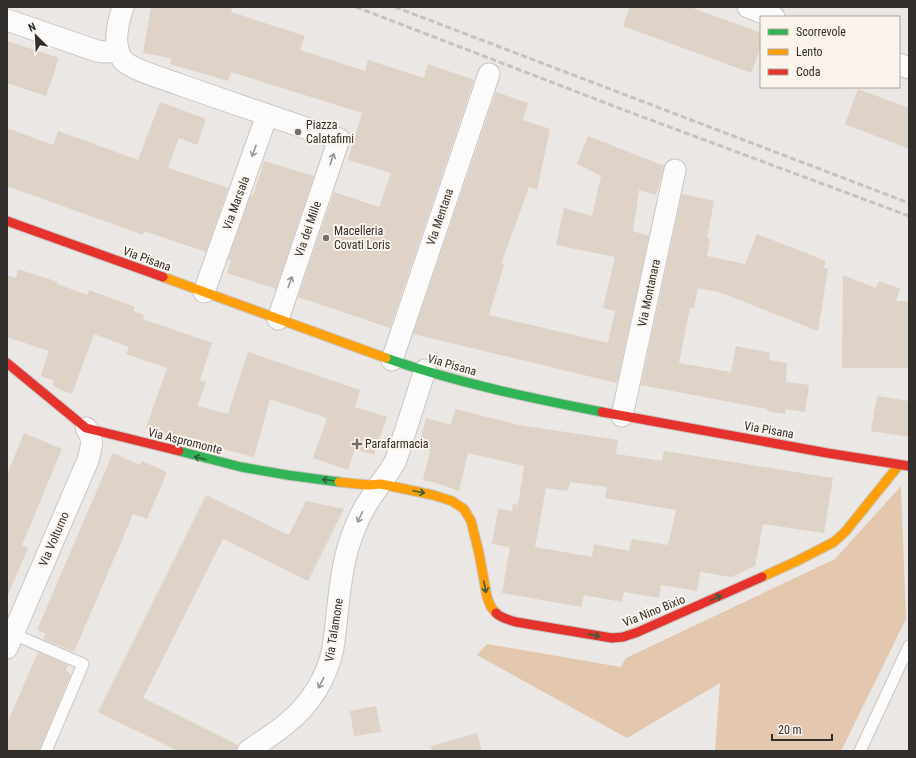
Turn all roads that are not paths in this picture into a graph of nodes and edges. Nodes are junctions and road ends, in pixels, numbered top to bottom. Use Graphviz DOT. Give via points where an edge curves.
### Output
graph roads {
  1 [pos="123,7"];
  2 [pos="748,7"];
  3 [pos="771,16"];
  4 [pos="7,20"];
  5 [pos="118,51"];
  6 [pos="489,74"];
  7 [pos="267,114"];
  8 [pos="675,170"];
  9 [pos="7,221"];
  10 [pos="204,292"];
  11 [pos="278,319"];
  12 [pos="392,360"];
  13 [pos="7,363"];
  14 [pos="425,370"];
  15 [pos="622,416"];
  16 [pos="86,428"];
  17 [pos="899,465"];
  18 [pos="909,466"];
  19 [pos="381,484"];
  20 [pos="10,641"];
  21 [pos="909,646"];
  22 [pos="46,751"];
  23 [pos="248,751"];
  24 [pos="860,751"];
  1 -- 5 [label="street" via="117,35"];
  2 -- 3 [label="street"];
  4 -- 5 [label="street" via="97,50"];
  5 -- 7 [label="street" via="130,66"];
  6 -- 12 [label="street, Via Mentana"];
  7 -- 10 [label="street, Via Marsala, one-way"];
  11 -- 7 [label="street, Via dei Mille, one-way" via="339,139"];
  8 -- 15 [label="street, Via Montanara"];
  9 -- 10 [label="street, Via Pisana"];
  10 -- 11 [label="street, Via Pisana"];
  11 -- 12 [label="street, Via Pisana"];
  12 -- 14 [label="street, Via Pisana"];
  13 -- 16 [label="street, Via Aspromonte"];
  14 -- 15 [label="street, Via Pisana" via="508,392"];
  14 -- 19 [label="street, Via Talamone" via="399,454"];
  15 -- 17 [label="street, Via Pisana"];
  19 -- 16 [label="street, Via Aspromonte, one-way" via="360,484 264,472"];
  16 -- 20 [label="street, Via Volturno" via="92,441 88,460"];
  17 -- 18 [label="street, Via Pisana"];
  19 -- 17 [label="street, Via Nino Bixio, one-way" via="444,498 464,509 471,521 487,597 498,615 516,622 608,637 623,637 664,621 834,542"];
  19 -- 23 [label="street, Via Talamone, one-way" via="362,512 349,544 342,574 333,648 323,679 314,695 295,717"];
  20 -- 22 [label="lane" via="83,664"];
  21 -- 24 [label="lane"];
}
